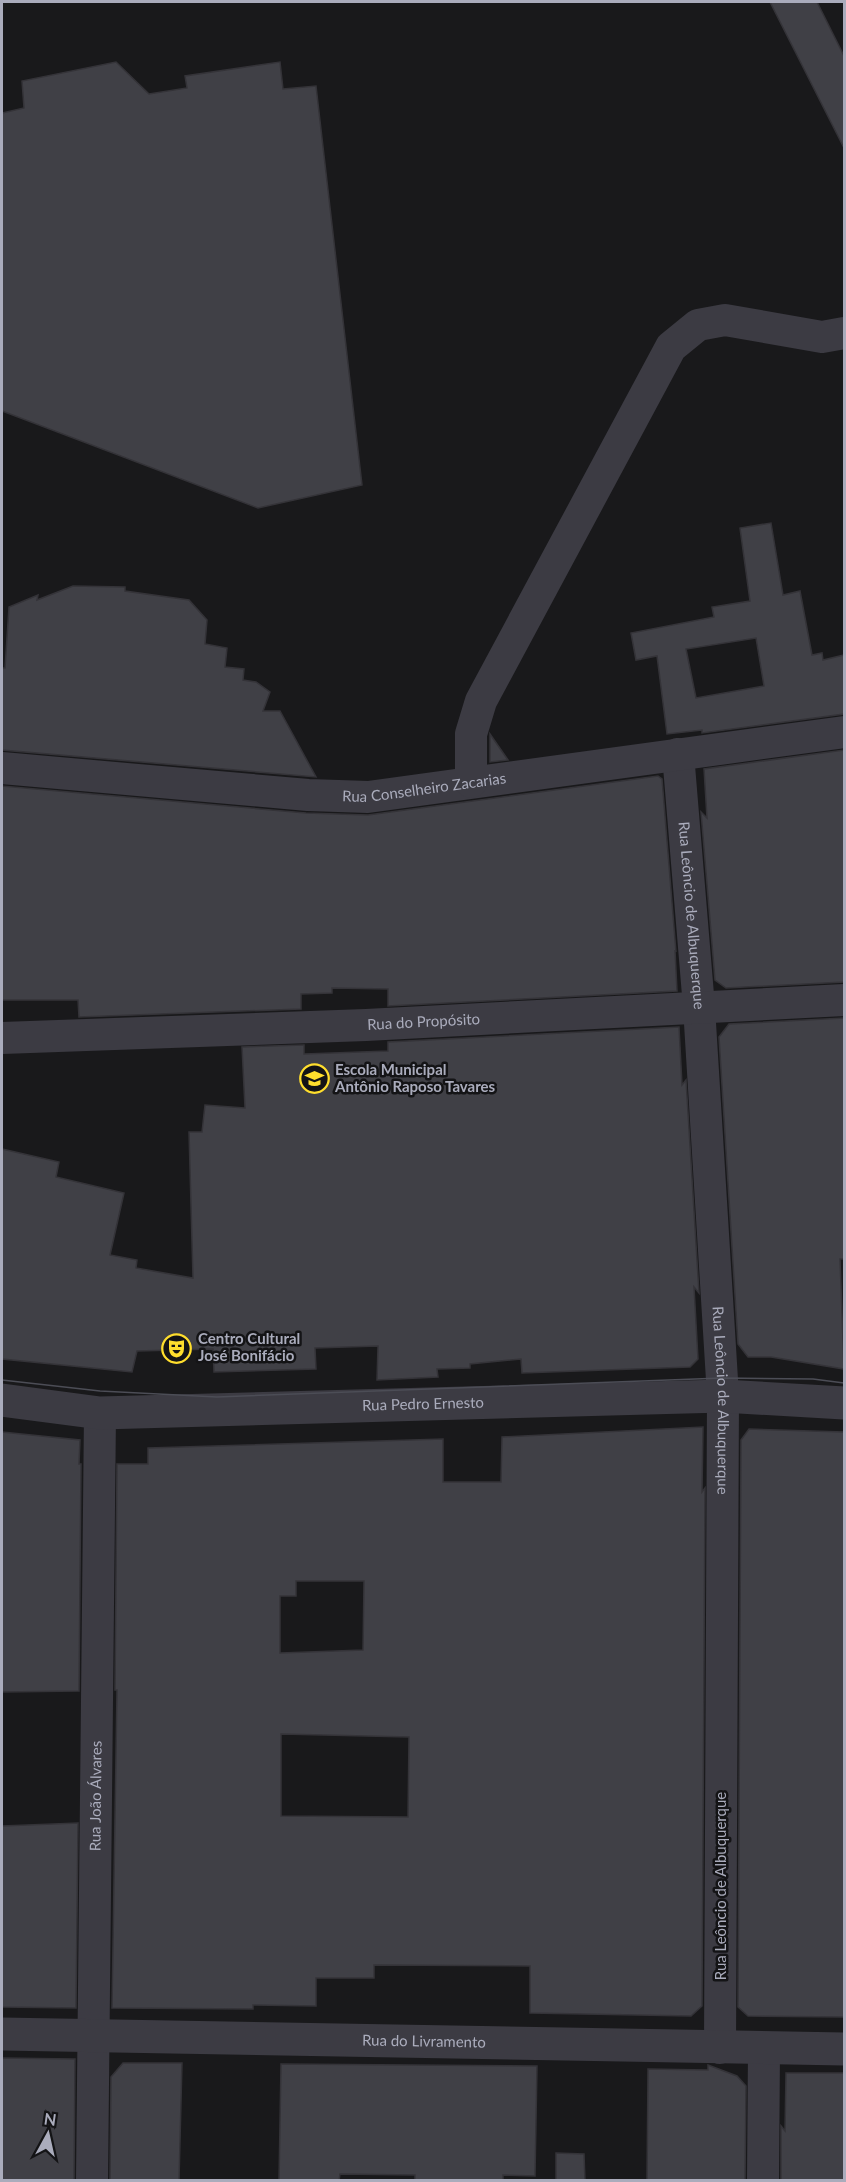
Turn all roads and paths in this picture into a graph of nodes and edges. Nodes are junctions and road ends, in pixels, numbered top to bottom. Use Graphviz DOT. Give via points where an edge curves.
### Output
graph roads {
  1 [pos="844,333"];
  2 [pos="844,732"];
  3 [pos="678,754"];
  4 [pos="2,768"];
  5 [pos="471,782"];
  6 [pos="844,1000"];
  7 [pos="699,1007"];
  8 [pos="2,1038"];
  9 [pos="723,1396"];
  10 [pos="2,1400"];
  11 [pos="844,1402"];
  12 [pos="100,1413"];
  13 [pos="2,2034"];
  14 [pos="93,2036"];
  15 [pos="720,2048"];
  16 [pos="764,2048"];
  17 [pos="844,2049"];
  18 [pos="92,2181"];
  19 [pos="763,2181"];
  1 -- 5 [label="street" via="822,337 725,320 698,325 670,347 481,701 471,734"];
  2 -- 3 [label="street, Rua Conselheiro Zacarias"];
  3 -- 5 [label="street, Rua Conselheiro Zacarias"];
  3 -- 7 [label="street, Rua Leôncio de Albuquerque"];
  4 -- 5 [label="street, Rua Conselheiro Zacarias" via="332,796 368,797"];
  6 -- 7 [label="street, Rua do Propósito"];
  7 -- 8 [label="street, Rua do Propósito" via="366,1025"];
  7 -- 9 [label="street, Rua Leôncio de Albuquerque"];
  9 -- 11 [label="street, Rua Pedro Ernesto"];
  9 -- 12 [label="street, Rua Pedro Ernesto"];
  9 -- 15 [label="street, Rua Leôncio de Albuquerque"];
  10 -- 12 [label="street, Rua Pedro Ernesto"];
  12 -- 14 [label="street, Rua João Álvares"];
  13 -- 14 [label="street, Rua do Livramento"];
  14 -- 15 [label="street, Rua do Livramento"];
  14 -- 18 [label="street, Rua João Álvares"];
  15 -- 16 [label="street, Rua do Livramento"];
  16 -- 17 [label="street, Rua do Livramento"];
  16 -- 19 [label="street"];
}
